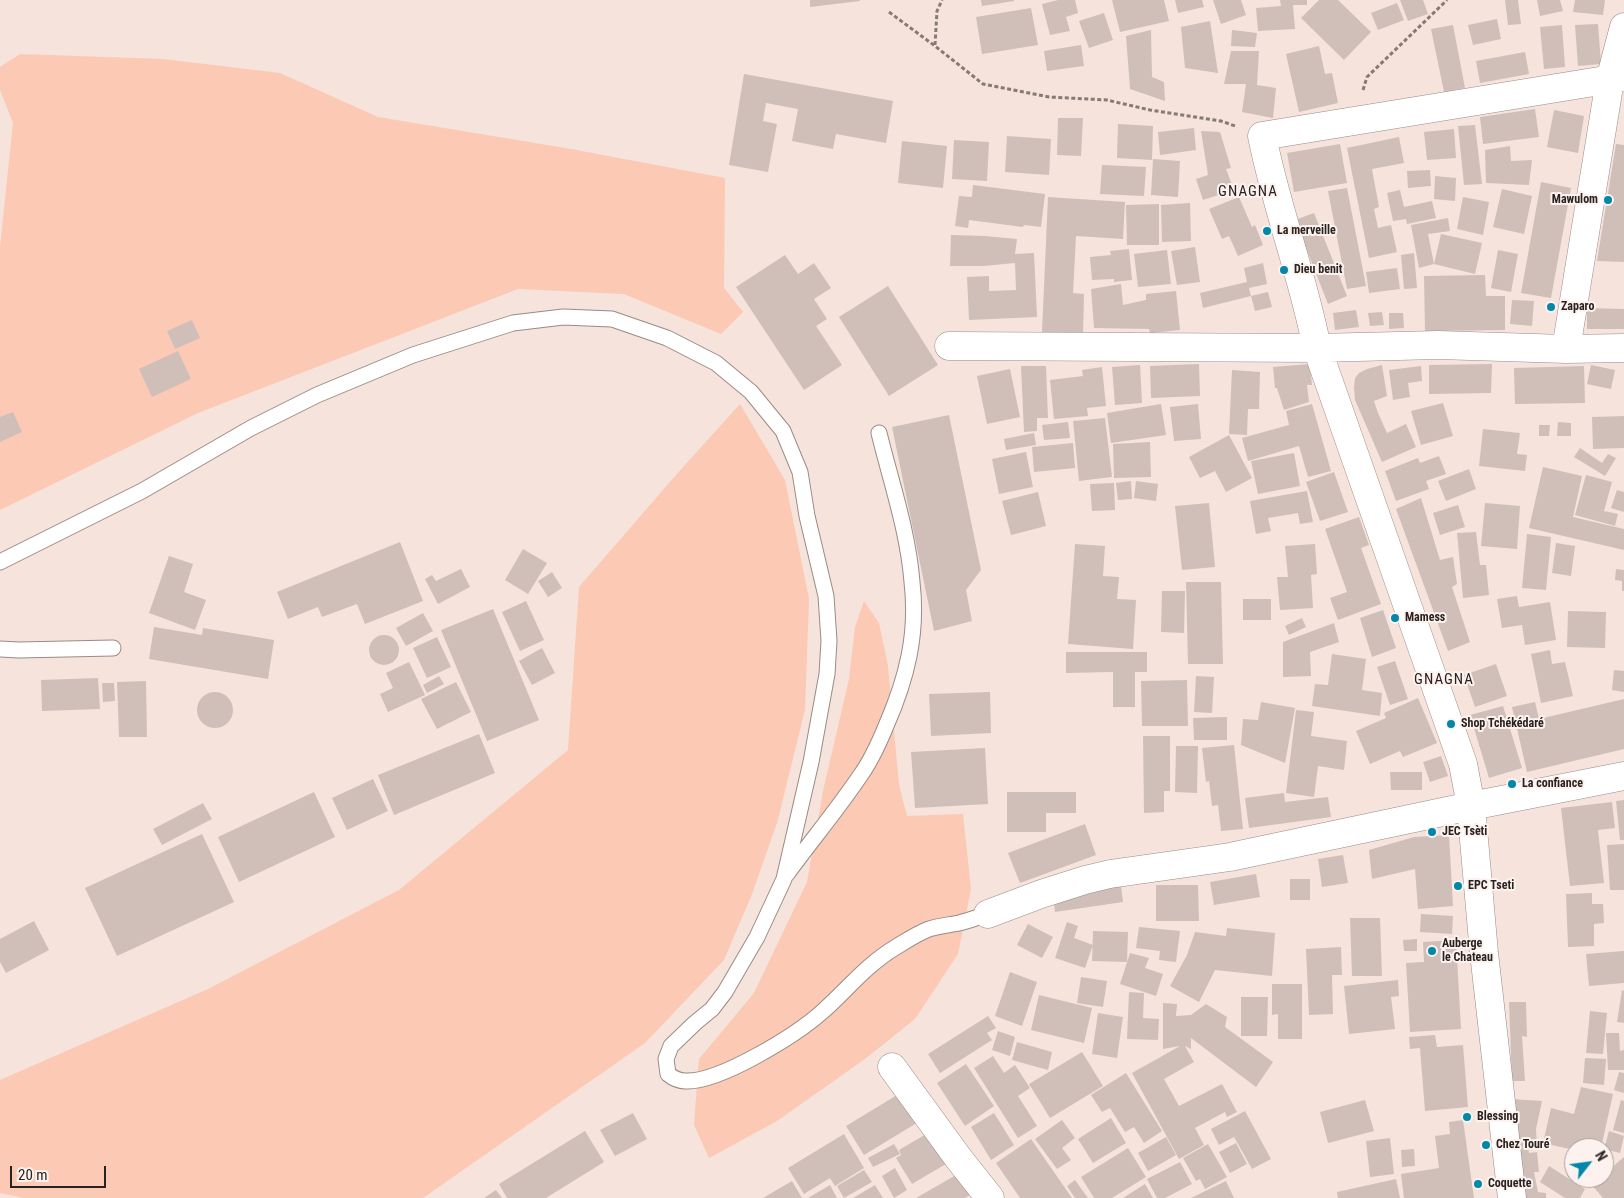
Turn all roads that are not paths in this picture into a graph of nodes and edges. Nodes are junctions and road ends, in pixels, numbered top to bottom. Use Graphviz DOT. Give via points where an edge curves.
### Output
graph roads {
  1 [pos="1624,27"];
  2 [pos="1617,78"];
  3 [pos="949,346"];
  4 [pos="1317,348"];
  5 [pos="1624,348"];
  6 [pos="1566,349"];
  7 [pos="879,433"];
  8 [pos="0,562"];
  9 [pos="113,648"];
  10 [pos="0,649"];
  11 [pos="1624,776"];
  12 [pos="1471,806"];
  13 [pos="784,879"];
  14 [pos="988,914"];
  15 [pos="892,1067"];
  16 [pos="990,1198"];
  17 [pos="1512,1198"];
  1 -- 2 [label="street"];
  2 -- 4 [label="street" via="1262,136 1269,172 1309,306"];
  2 -- 6 [label="street"];
  3 -- 4 [label="street"];
  4 -- 6 [label="street" via="1438,345"];
  4 -- 12 [label="street" via="1463,764"];
  5 -- 6 [label="street"];
  7 -- 13 [label="lane" via="907,545 912,581 914,618 909,659 898,698 875,752"];
  8 -- 13 [label="lane" via="142,491 300,403 413,356 513,323 563,318 612,318 667,338 716,362 751,392 782,431 800,472 826,596 829,640 827,674 812,762"];
  9 -- 10 [label="lane"];
  11 -- 12 [label="street"];
  12 -- 14 [label="street" via="1230,857 1110,874"];
  12 -- 17 [label="street"];
  13 -- 14 [label="lane" via="757,937 725,992 672,1046 666,1066 668,1074 675,1079 697,1081 719,1074 782,1042 821,1013 868,967 894,948 929,929"];
  15 -- 16 [label="street"];
}
